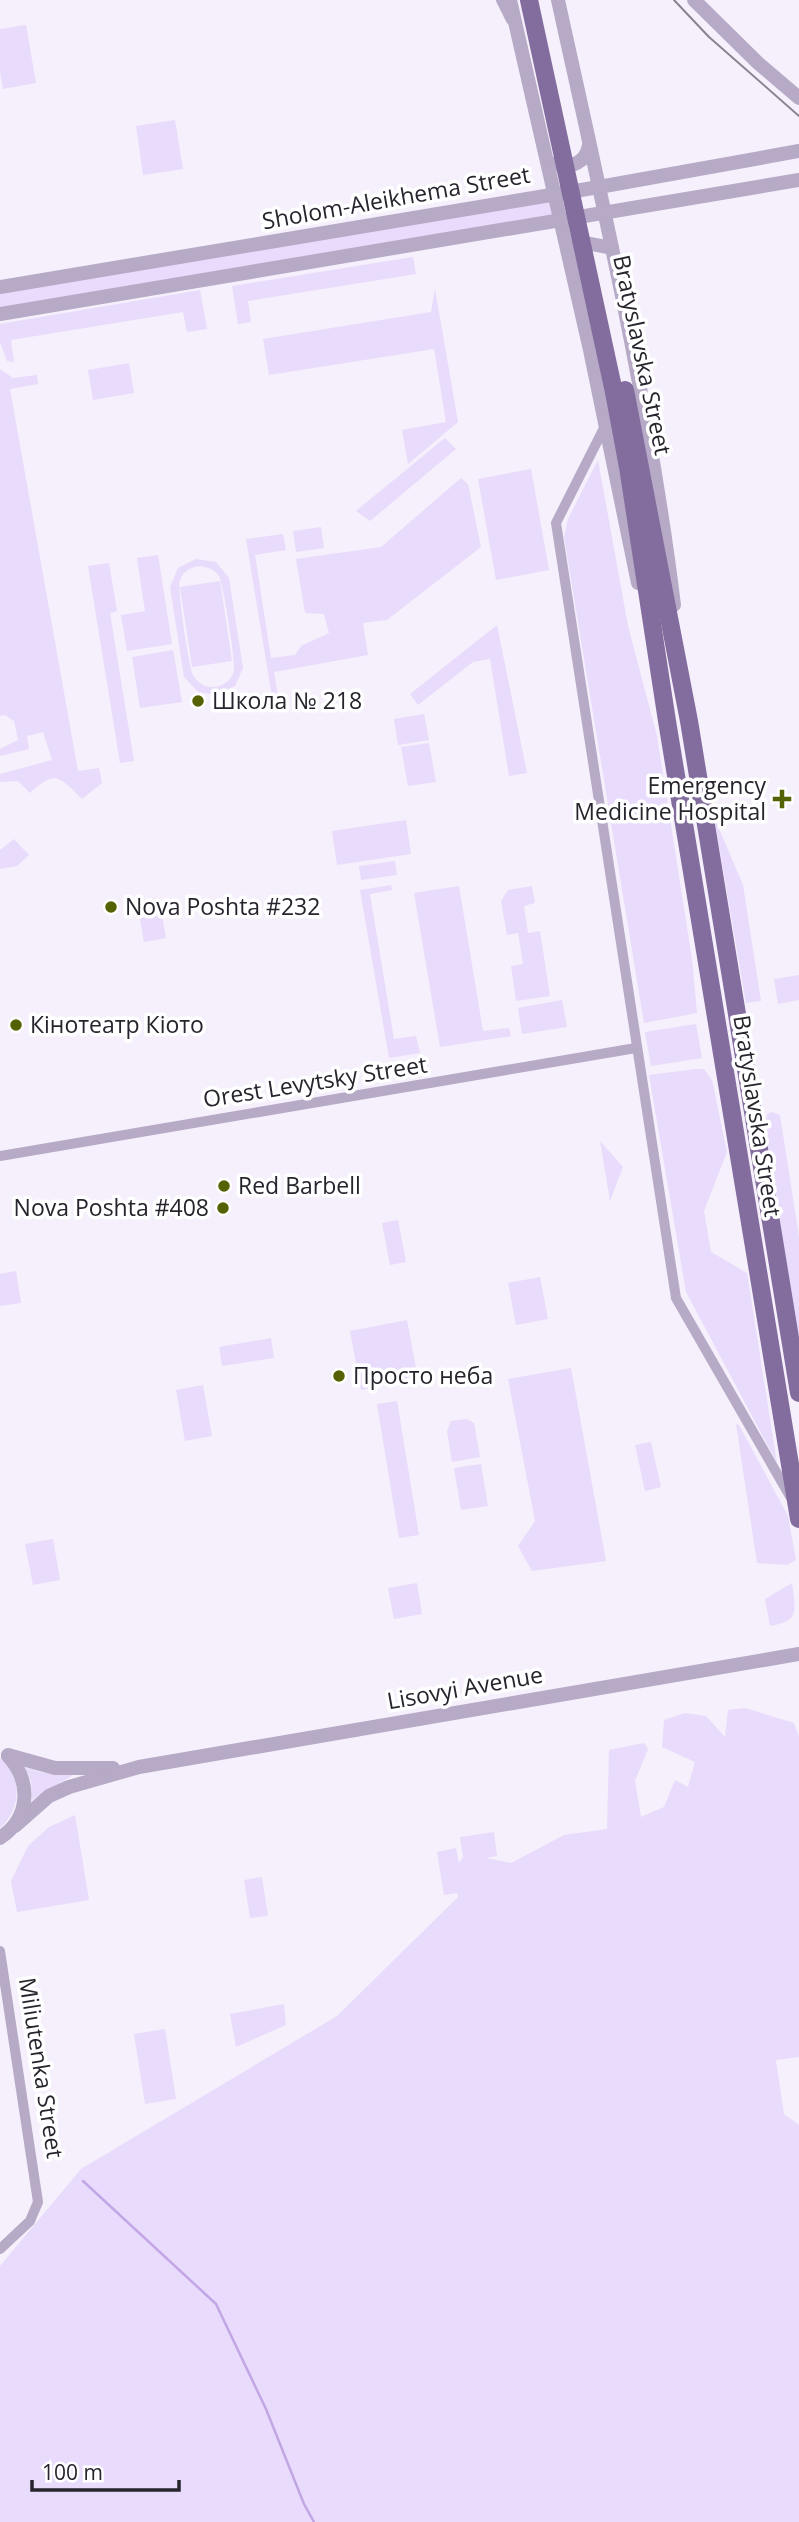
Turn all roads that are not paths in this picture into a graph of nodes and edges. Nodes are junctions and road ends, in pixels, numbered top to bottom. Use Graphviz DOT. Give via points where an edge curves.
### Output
graph roads {
  1 [pos="501,0"];
  2 [pos="510,0"];
  3 [pos="529,0"];
  4 [pos="540,0"];
  5 [pos="558,0"];
  6 [pos="694,0"];
  7 [pos="516,30"];
  8 [pos="799,98"];
  9 [pos="589,143"];
  10 [pos="799,151"];
  11 [pos="545,157"];
  12 [pos="799,180"];
  13 [pos="600,187"];
  14 [pos="553,194"];
  15 [pos="604,212"];
  16 [pos="559,219"];
  17 [pos="612,248"];
  18 [pos="568,260"];
  19 [pos="0,286"];
  20 [pos="0,314"];
  21 [pos="620,391"];
  22 [pos="605,426"];
  23 [pos="667,721"];
  24 [pos="689,721"];
  25 [pos="636,1048"];
  26 [pos="0,1156"];
  27 [pos="799,1392"];
  28 [pos="798,1514"];
  29 [pos="799,1654"];
  30 [pos="3,1752"];
  31 [pos="139,1767"];
  32 [pos="8,1832"];
  33 [pos="0,1849"];
  34 [pos="0,1951"];
  35 [pos="0,2249"];
  1 -- 7 [label="street, Bratyslavska Street"];
  2 -- 7 [label="street, Bratyslavska Street"];
  3 -- 21 [label="main road, Bratyslavska Street, bridge"];
  4 -- 21 [label="main road, Bratyslavska Street"];
  5 -- 9 [label="street, Bratyslavska Street"];
  6 -- 8 [label="street"];
  7 -- 11 [label="street, Bratyslavska Street"];
  9 -- 11 [label="street" via="587,155 579,163 555,164"];
  9 -- 13 [label="street, Bratyslavska Street"];
  10 -- 13 [label="street, Sholom-Aleikhema Street"];
  11 -- 14 [label="street, Bratyslavska Street"];
  12 -- 15 [label="street"];
  13 -- 14 [label="street, Sholom-Aleikhema Street"];
  13 -- 15 [label="street, Bratyslavska Street"];
  14 -- 16 [label="street, Bratyslavska Street"];
  14 -- 19 [label="street, Sholom-Aleikhema Street"];
  15 -- 16 [label="street"];
  15 -- 17 [label="street, Bratyslavska Street"];
  16 -- 18 [label="street, Bratyslavska Street"];
  16 -- 20 [label="street"];
  17 -- 18 [label="street" via="597,243 577,245"];
  17 -- 24 [label="street, Bratyslavska Street" via="663,519"];
  18 -- 22 [label="street, Bratyslavska Street"];
  21 -- 23 [label="main road, Bratyslavska Street"];
  21 -- 24 [label="main road, Bratyslavska Street"];
  22 -- 23 [label="street, Bratyslavska Street"];
  22 -- 25 [label="street" via="556,523"];
  23 -- 28 [label="main road, Bratyslavska Street"];
  24 -- 27 [label="main road, Bratyslavska Street"];
  25 -- 26 [label="street, Orest Levytsky Street"];
  25 -- 28 [label="street" via="676,1298"];
  29 -- 31 [label="street, Lisovyi Avenue"];
  30 -- 31 [label="street, Lisovyi Avenue" via="55,1768"];
  30 -- 32 [label="street" via="20,1772 25,1787 25,1802"];
  31 -- 32 [label="street, Lisovyi Avenue" via="69,1787 49,1797"];
  32 -- 33 [label="street"];
  34 -- 35 [label="street, Miliutenka Street" via="38,2205 34,2215"];
}
